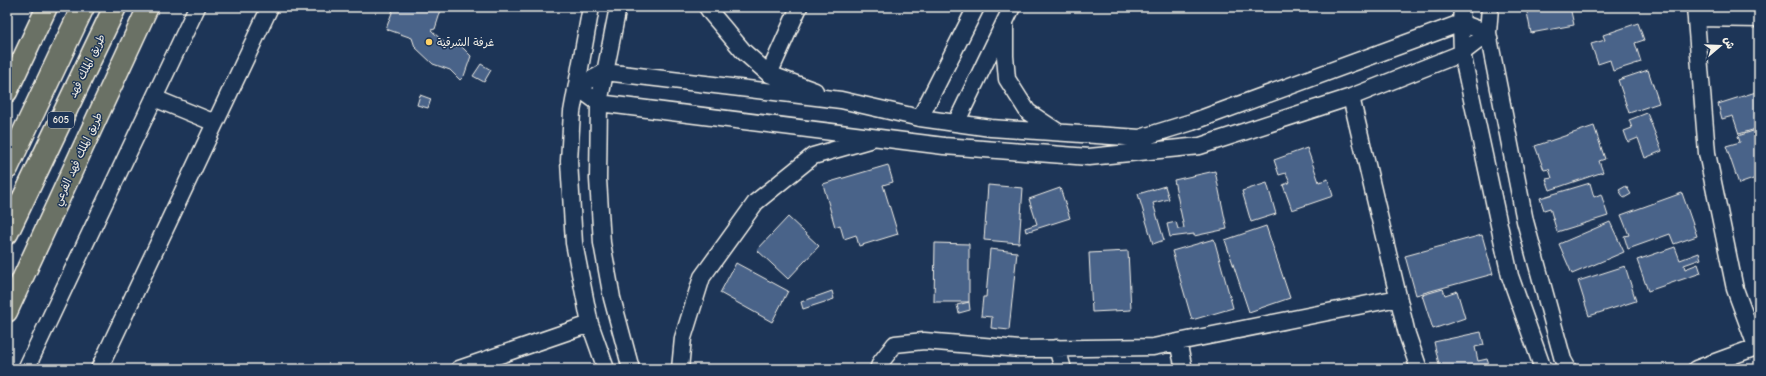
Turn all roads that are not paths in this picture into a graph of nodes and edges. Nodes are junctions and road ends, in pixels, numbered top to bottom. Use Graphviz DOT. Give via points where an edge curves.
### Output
graph roads {
  1 [pos="47,7"];
  2 [pos="83,7"];
  3 [pos="115,7"];
  4 [pos="148,7"];
  5 [pos="197,7"];
  6 [pos="270,7"];
  7 [pos="591,7"];
  8 [pos="618,7"];
  9 [pos="707,7"];
  10 [pos="799,7"];
  11 [pos="976,7"];
  12 [pos="1490,7"];
  13 [pos="1696,13"];
  14 [pos="1009,14"];
  15 [pos="1461,15"];
  16 [pos="1759,19"];
  17 [pos="1488,33"];
  18 [pos="1462,53"];
  19 [pos="605,72"];
  20 [pos="769,74"];
  21 [pos="577,87"];
  22 [pos="7,92"];
  23 [pos="1351,97"];
  24 [pos="154,98"];
  25 [pos="840,100"];
  26 [pos="599,103"];
  27 [pos="920,118"];
  28 [pos="215,123"];
  29 [pos="956,123"];
  30 [pos="1058,132"];
  31 [pos="875,138"];
  32 [pos="7,168"];
  33 [pos="34,177"];
  34 [pos="7,233"];
  35 [pos="7,243"];
  36 [pos="1398,298"];
  37 [pos="7,312"];
  38 [pos="590,324"];
  39 [pos="1178,342"];
  40 [pos="1758,346"];
  41 [pos="1057,348"];
  42 [pos="26,369"];
  43 [pos="99,369"];
  44 [pos="459,369"];
  45 [pos="606,369"];
  46 [pos="631,369"];
  47 [pos="680,369"];
  48 [pos="878,369"];
  49 [pos="1063,369"];
  50 [pos="1184,369"];
  51 [pos="1419,369"];
  52 [pos="1543,369"];
  53 [pos="1568,369"];
  54 [pos="1696,369"];
  1 -- 22 [label="main road"];
  2 -- 32 [label="highway, 605"];
  3 -- 33 [label="highway, طريق الملك فهد / 605"];
  4 -- 37 [label="main road, طريق الملك فهد الفرعي"];
  5 -- 24 [label="street"];
  6 -- 28 [label="street"];
  7 -- 21 [label="street"];
  8 -- 19 [label="street"];
  9 -- 20 [label="street" via="744,52"];
  10 -- 20 [label="street"];
  11 -- 27 [label="street"];
  12 -- 17 [label="street"];
  13 -- 16 [label="street"];
  13 -- 40 [label="street" via="1707,153 1735,290"];
  14 -- 29 [label="street"];
  14 -- 30 [label="street" via="1005,56 1007,78 1028,112"];
  15 -- 17 [label="street"];
  15 -- 18 [label="street"];
  15 -- 30 [label="street" via="1192,122 1140,138"];
  17 -- 18 [label="street"];
  17 -- 53 [label="street" via="1525,221 1563,360"];
  18 -- 23 [label="street"];
  18 -- 52 [label="street" via="1510,276"];
  19 -- 21 [label="street"];
  19 -- 25 [label="street"];
  19 -- 26 [label="street"];
  20 -- 25 [label="street"];
  21 -- 26 [label="street"];
  21 -- 38 [label="street" via="572,112 570,169 574,243"];
  23 -- 31 [label="street" via="1200,146 1089,157"];
  23 -- 36 [label="street"];
  24 -- 28 [label="street"];
  24 -- 42 [label="street"];
  25 -- 27 [label="street"];
  26 -- 31 [label="street"];
  26 -- 46 [label="street" via="598,179 602,243 612,298"];
  27 -- 29 [label="street"];
  28 -- 43 [label="street"];
  29 -- 30 [label="street"];
  31 -- 47 [label="street" via="813,156 756,202 702,277 683,338"];
  33 -- 34 [label="highway, طريق الملك فهد / 605"];
  33 -- 35 [label="highway"];
  36 -- 39 [label="street"];
  36 -- 51 [label="street"];
  38 -- 44 [label="street"];
  38 -- 45 [label="street"];
  39 -- 41 [label="street" via="1152,347"];
  39 -- 50 [label="street"];
  40 -- 54 [label="street"];
  41 -- 48 [label="street" via="1020,349 924,341 895,344"];
  41 -- 49 [label="street"];
}
